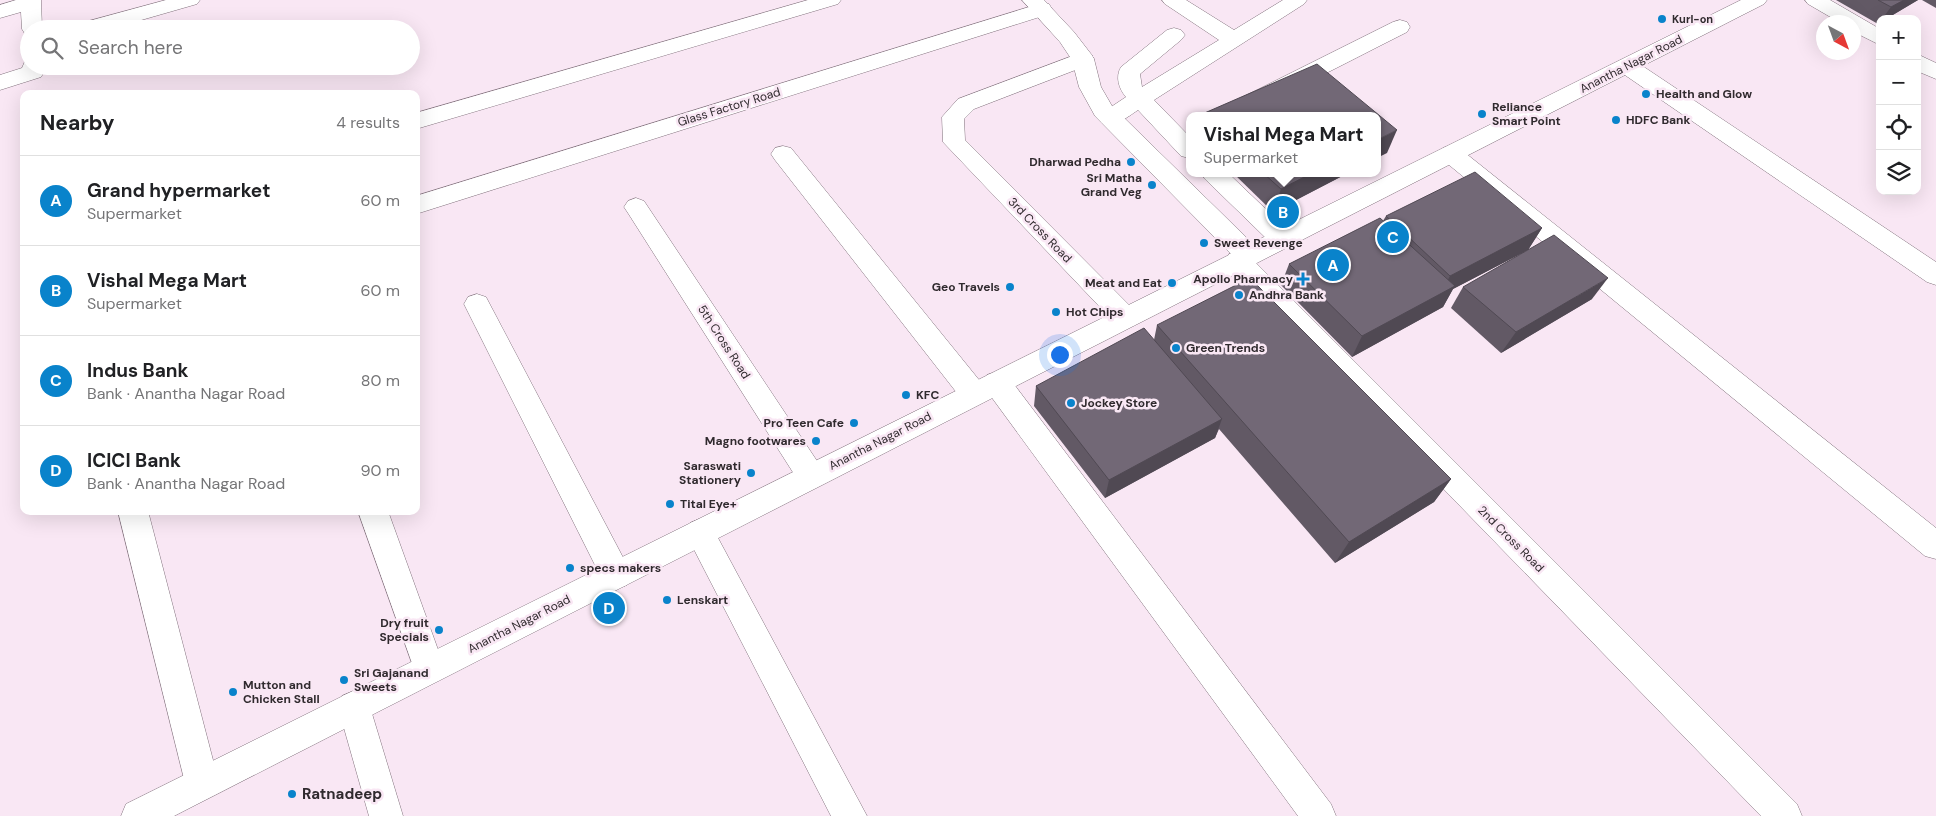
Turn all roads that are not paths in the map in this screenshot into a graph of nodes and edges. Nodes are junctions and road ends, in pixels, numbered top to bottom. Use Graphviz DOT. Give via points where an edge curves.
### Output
graph roads {
  1 [pos="190,0"];
  2 [pos="831,0"];
  3 [pos="1172,0"];
  4 [pos="1297,0"];
  5 [pos="1757,0"];
  6 [pos="1815,0"];
  7 [pos="31,1"];
  8 [pos="1037,5"];
  9 [pos="0,12"];
  10 [pos="1840,15"];
  11 [pos="32,20"];
  12 [pos="118,20"];
  13 [pos="1400,27"];
  14 [pos="1861,27"];
  15 [pos="1174,35"];
  16 [pos="1876,36"];
  17 [pos="1234,40"];
  18 [pos="1083,59"];
  19 [pos="1921,63"];
  20 [pos="1627,66"];
  21 [pos="1936,72"];
  22 [pos="20,75"];
  23 [pos="33,75"];
  24 [pos="0,83"];
  25 [pos="35,90"];
  26 [pos="1140,99"];
  27 [pos="1231,112"];
  28 [pos="1110,118"];
  29 [pos="420,120"];
  30 [pos="1185,141"];
  31 [pos="783,154"];
  32 [pos="1451,154"];
  33 [pos="1217,177"];
  34 [pos="420,204"];
  35 [pos="636,207"];
  36 [pos="1282,239"];
  37 [pos="1244,259"];
  38 [pos="1936,275"];
  39 [pos="477,304"];
  40 [pos="1126,318"];
  41 [pos="986,388"];
  42 [pos="812,476"];
  43 [pos="134,515"];
  44 [pos="374,515"];
  45 [pos="700,532"];
  46 [pos="1936,546"];
  47 [pos="616,575"];
  48 [pos="429,668"];
  49 [pos="354,707"];
  50 [pos="202,783"];
  51 [pos="138,816"];
  52 [pos="386,816"];
  53 [pos="850,816"];
  54 [pos="1319,816"];
  55 [pos="1785,816"];
  1 -- 12 [label="street"];
  2 -- 29 [label="street"];
  3 -- 17 [label="street"];
  4 -- 17 [label="street"];
  5 -- 20 [label="street, Anantha Nagar Road"];
  6 -- 10 [label="street"];
  7 -- 9 [label="street"];
  7 -- 11 [label="street"];
  8 -- 18 [label="street"];
  8 -- 34 [label="street, Glass Factory Road"];
  13 -- 27 [label="street"];
  14 -- 16 [label="street"];
  15 -- 26 [label="street" via="1129,72 1130,87"];
  17 -- 26 [label="street"];
  18 -- 28 [label="street, 2nd Cross Road" via="1090,87"];
  18 -- 40 [label="street, 3rd Cross Road" via="966,104 953,117 954,142"];
  19 -- 21 [label="street"];
  20 -- 32 [label="street, Anantha Nagar Road"];
  20 -- 38 [label="street"];
  22 -- 24 [label="street"];
  23 -- 25 [label="street"];
  26 -- 28 [label="street"];
  26 -- 30 [label="street"];
  28 -- 37 [label="street, 2nd Cross Road"];
  31 -- 41 [label="street"];
  32 -- 36 [label="street, Anantha Nagar Road"];
  32 -- 46 [label="street"];
  33 -- 36 [label="street"];
  35 -- 42 [label="street, 5th Cross Road"];
  36 -- 37 [label="street, Anantha Nagar Road"];
  37 -- 40 [label="street, Anantha Nagar Road"];
  37 -- 55 [label="street, 2nd Cross Road"];
  39 -- 47 [label="street"];
  40 -- 41 [label="street, Anantha Nagar Road"];
  41 -- 42 [label="street, Anantha Nagar Road"];
  41 -- 54 [label="street"];
  42 -- 45 [label="street, Anantha Nagar Road"];
  43 -- 50 [label="street"];
  44 -- 48 [label="street"];
  45 -- 47 [label="street, Anantha Nagar Road"];
  45 -- 53 [label="street"];
  47 -- 48 [label="street, Anantha Nagar Road"];
  48 -- 49 [label="street, Anantha Nagar Road"];
  49 -- 50 [label="street, Anantha Nagar Road"];
  49 -- 52 [label="street"];
  50 -- 51 [label="street, Anantha Nagar Road"];
}
